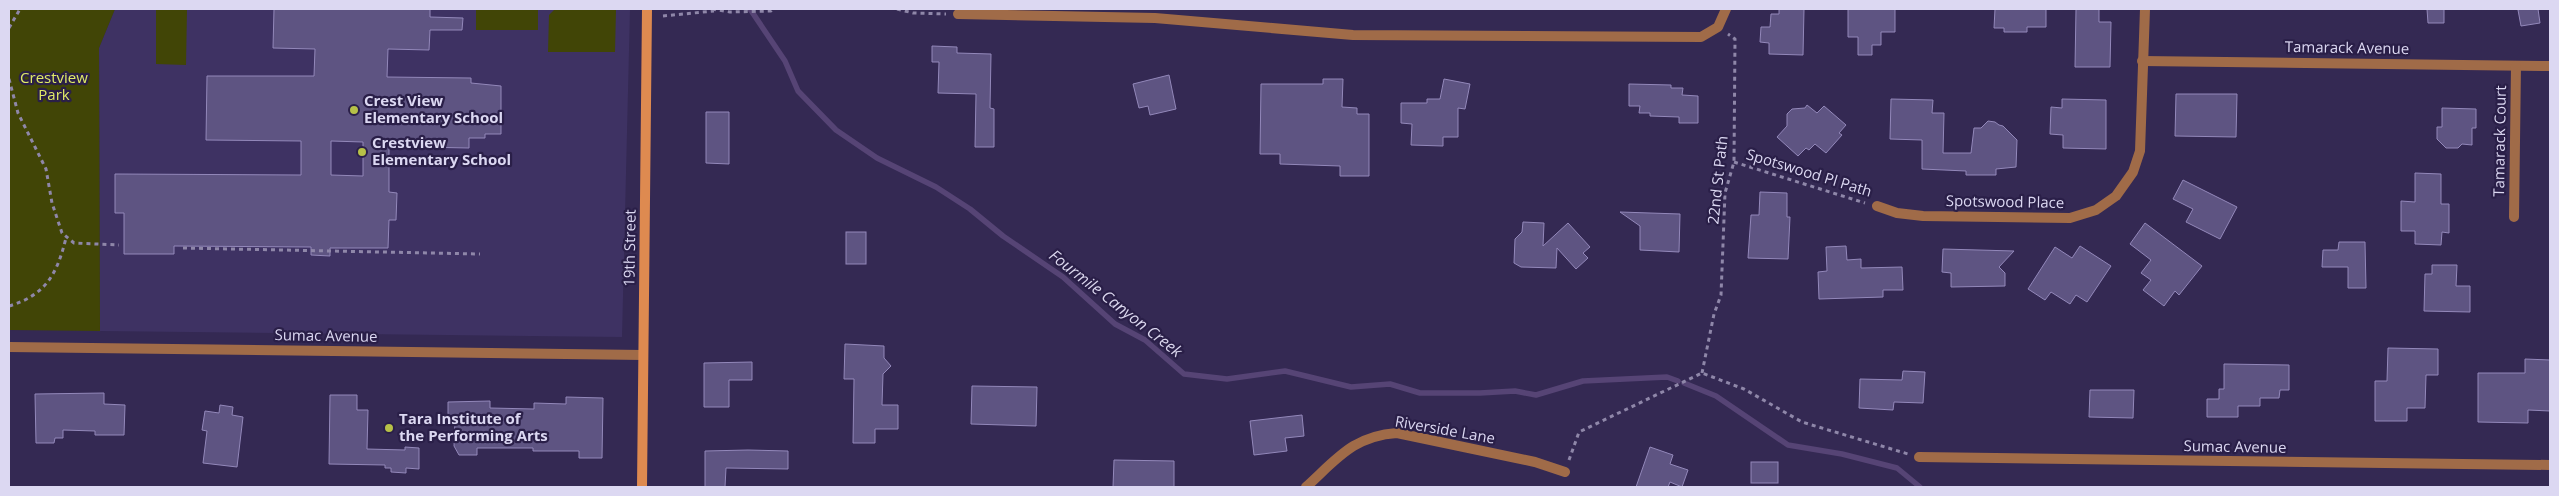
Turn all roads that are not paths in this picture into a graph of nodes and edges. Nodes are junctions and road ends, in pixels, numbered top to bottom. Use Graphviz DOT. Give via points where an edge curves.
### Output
graph roads {
  1 [pos="648,9"];
  2 [pos="1726,9"];
  3 [pos="2145,9"];
  4 [pos="958,14"];
  5 [pos="2142,61"];
  6 [pos="2516,66"];
  7 [pos="2550,66"];
  8 [pos="1877,206"];
  9 [pos="2514,217"];
  10 [pos="9,347"];
  11 [pos="643,355"];
  12 [pos="1918,457"];
  13 [pos="2550,465"];
  14 [pos="1565,472"];
  15 [pos="642,487"];
  16 [pos="1306,487"];
  1 -- 11 [label="street, 19th Street"];
  2 -- 4 [label="street" via="1718,27 1701,37 1353,35 1155,18"];
  3 -- 5 [label="street, Spotswood Place"];
  5 -- 6 [label="street, Tamarack Avenue"];
  5 -- 8 [label="street, Spotswood Place" via="2140,151 2133,172 2116,196 2096,210 2070,218 2047,219 1923,216 1897,213"];
  6 -- 7 [label="street, Tamarack Avenue"];
  6 -- 9 [label="street, Tamarack Court"];
  10 -- 11 [label="street, Sumac Avenue"];
  11 -- 15 [label="street, 19th Street"];
  12 -- 13 [label="street, Sumac Avenue"];
  14 -- 16 [label="street, Riverside Lane" via="1535,462 1397,433 1377,434 1359,441"];
}
